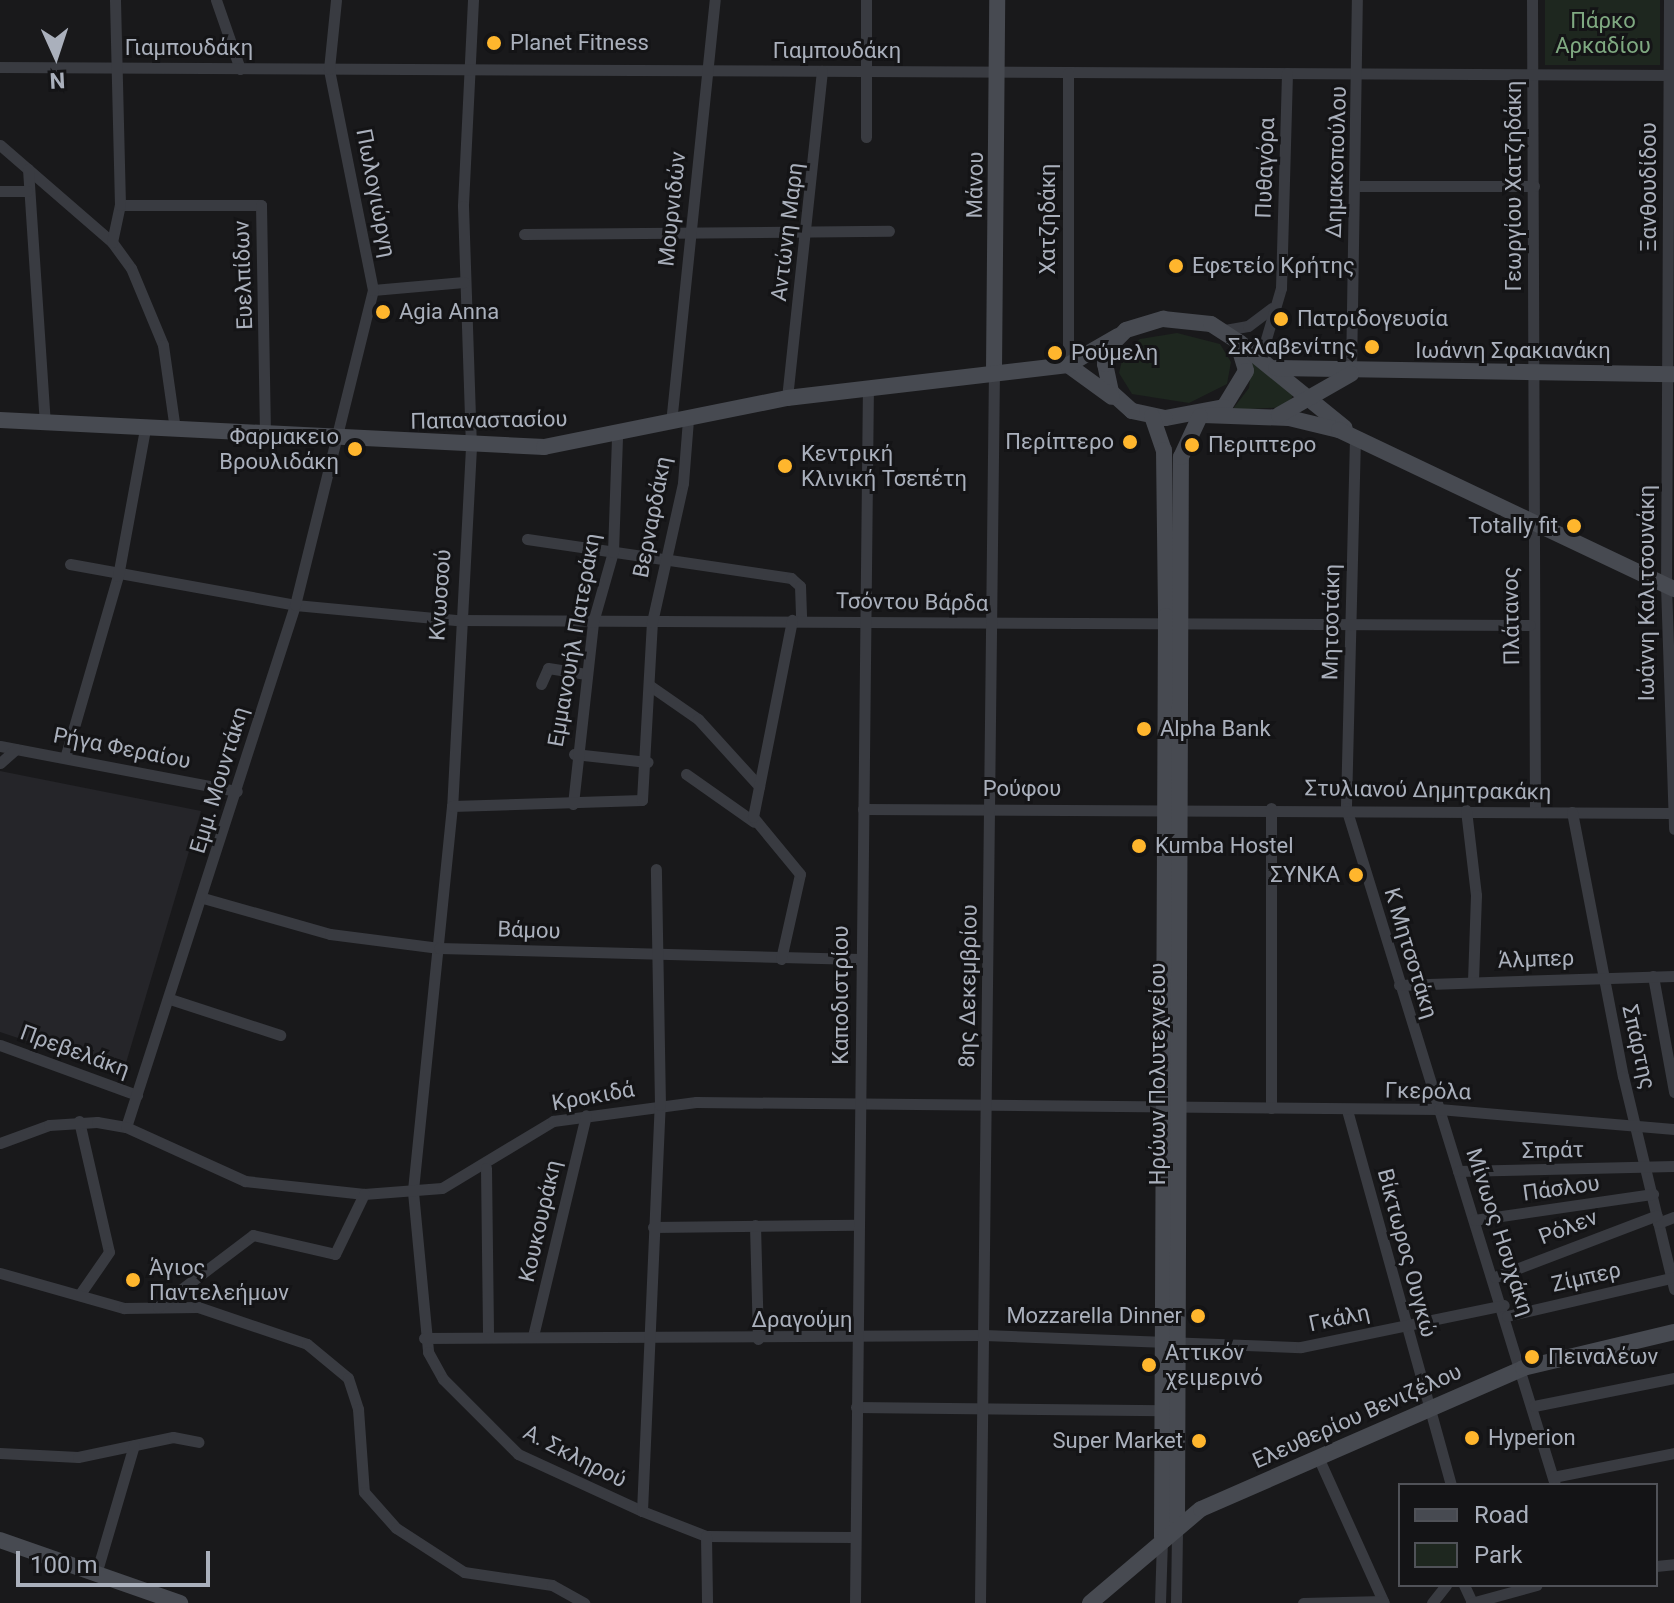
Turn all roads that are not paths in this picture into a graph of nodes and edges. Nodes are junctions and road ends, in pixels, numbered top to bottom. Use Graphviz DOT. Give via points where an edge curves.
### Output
graph roads {
  1 [pos="115,0"];
  2 [pos="216,0"];
  3 [pos="336,0"];
  4 [pos="473,0"];
  5 [pos="715,0"];
  6 [pos="866,0"];
  7 [pos="997,0"];
  8 [pos="1357,0"];
  9 [pos="1532,0"];
  10 [pos="1669,0"];
  11 [pos="0,67"];
  12 [pos="117,68"];
  13 [pos="240,69"];
  14 [pos="329,69"];
  15 [pos="465,70"];
  16 [pos="708,71"];
  17 [pos="822,71"];
  18 [pos="867,71"];
  19 [pos="998,72"];
  20 [pos="1068,73"];
  21 [pos="1287,73"];
  22 [pos="1534,73"];
  23 [pos="1358,74"];
  24 [pos="1671,75"];
  25 [pos="866,137"];
  26 [pos="0,145"];
  27 [pos="28,169"];
  28 [pos="1354,186"];
  29 [pos="1534,186"];
  30 [pos="0,191"];
  31 [pos="27,191"];
  32 [pos="120,205"];
  33 [pos="889,231"];
  34 [pos="689,233"];
  35 [pos="524,234"];
  36 [pos="807,235"];
  37 [pos="112,242"];
  38 [pos="464,282"];
  39 [pos="373,290"];
  40 [pos="1276,305"];
  41 [pos="1118,336"];
  42 [pos="1231,336"];
  43 [pos="1261,356"];
  44 [pos="1068,365"];
  45 [pos="1276,368"];
  46 [pos="994,370"];
  47 [pos="1535,373"];
  48 [pos="1351,374"];
  49 [pos="1671,374"];
  50 [pos="868,387"];
  51 [pos="787,398"];
  52 [pos="1116,400"];
  53 [pos="1314,400"];
  54 [pos="1152,416"];
  55 [pos="1201,416"];
  56 [pos="1274,417"];
  57 [pos="0,420"];
  58 [pos="680,421"];
  59 [pos="45,423"];
  60 [pos="145,429"];
  61 [pos="175,429"];
  62 [pos="617,436"];
  63 [pos="265,437"];
  64 [pos="1355,437"];
  65 [pos="337,440"];
  66 [pos="471,447"];
  67 [pos="1530,519"];
  68 [pos="527,539"];
  69 [pos="613,552"];
  70 [pos="662,562"];
  71 [pos="70,564"];
  72 [pos="118,576"];
  73 [pos="1670,587"];
  74 [pos="295,605"];
  75 [pos="864,618"];
  76 [pos="458,620"];
  77 [pos="796,620"];
  78 [pos="593,622"];
  79 [pos="652,622"];
  80 [pos="990,623"];
  81 [pos="1351,623"];
  82 [pos="1174,624"];
  83 [pos="1530,625"];
  84 [pos="585,674"];
  85 [pos="541,684"];
  86 [pos="649,685"];
  87 [pos="0,746"];
  88 [pos="16,749"];
  89 [pos="574,754"];
  90 [pos="65,758"];
  91 [pos="648,762"];
  92 [pos="0,763"];
  93 [pos="686,774"];
  94 [pos="759,786"];
  95 [pos="237,791"];
  96 [pos="573,804"];
  97 [pos="452,806"];
  98 [pos="1271,808"];
  99 [pos="1346,808"];
  100 [pos="863,809"];
  101 [pos="991,809"];
  102 [pos="1174,809"];
  103 [pos="1466,810"];
  104 [pos="1535,811"];
  105 [pos="1572,812"];
  106 [pos="1671,813"];
  107 [pos="754,822"];
  108 [pos="1674,829"];
  109 [pos="656,869"];
  110 [pos="203,898"];
  111 [pos="439,948"];
  112 [pos="655,954"];
  113 [pos="781,959"];
  114 [pos="860,959"];
  115 [pos="1653,976"];
  116 [pos="1674,976"];
  117 [pos="1602,978"];
  118 [pos="1473,981"];
  119 [pos="1399,985"];
  120 [pos="170,999"];
  121 [pos="1669,1033"];
  122 [pos="280,1035"];
  123 [pos="0,1045"];
  124 [pos="1674,1092"];
  125 [pos="137,1095"];
  126 [pos="986,1104"];
  127 [pos="660,1105"];
  128 [pos="862,1106"];
  129 [pos="1172,1107"];
  130 [pos="1271,1108"];
  131 [pos="1439,1109"];
  132 [pos="1347,1110"];
  133 [pos="586,1115"];
  134 [pos="79,1121"];
  135 [pos="1638,1125"];
  136 [pos="126,1127"];
  137 [pos="1674,1129"];
  138 [pos="0,1143"];
  139 [pos="1674,1166"];
  140 [pos="486,1168"];
  141 [pos="1648,1170"];
  142 [pos="1458,1171"];
  143 [pos="413,1192"];
  144 [pos="364,1194"];
  145 [pos="1653,1194"];
  146 [pos="1674,1217"];
  147 [pos="1657,1219"];
  148 [pos="1474,1220"];
  149 [pos="755,1225"];
  150 [pos="857,1225"];
  151 [pos="653,1227"];
  152 [pos="0,1273"];
  153 [pos="1495,1277"];
  154 [pos="1673,1281"];
  155 [pos="80,1294"];
  156 [pos="157,1307"];
  157 [pos="1506,1310"];
  158 [pos="1406,1324"];
  159 [pos="1674,1332"];
  160 [pos="984,1335"];
  161 [pos="488,1336"];
  162 [pos="533,1336"];
  163 [pos="424,1338"];
  164 [pos="758,1339"];
  165 [pos="647,1340"];
  166 [pos="858,1340"];
  167 [pos="1172,1342"];
  168 [pos="1523,1368"];
  169 [pos="1674,1378"];
  170 [pos="1534,1406"];
  171 [pos="856,1407"];
  172 [pos="1427,1407"];
  173 [pos="988,1409"];
  174 [pos="1164,1410"];
  175 [pos="199,1442"];
  176 [pos="134,1445"];
  177 [pos="0,1453"];
  178 [pos="1674,1453"];
  179 [pos="1318,1457"];
  180 [pos="1554,1481"];
  181 [pos="1450,1483"];
  182 [pos="642,1511"];
  183 [pos="1177,1524"];
  184 [pos="706,1536"];
  185 [pos="854,1537"];
  186 [pos="1162,1537"];
  187 [pos="0,1540"];
  188 [pos="96,1574"];
  189 [pos="1444,1587"];
  190 [pos="1530,1587"];
  191 [pos="1383,1602"];
  192 [pos="180,1603"];
  193 [pos="584,1603"];
  194 [pos="707,1603"];
  195 [pos="855,1603"];
  196 [pos="980,1603"];
  197 [pos="1090,1603"];
  198 [pos="1160,1603"];
  199 [pos="1176,1603"];
  200 [pos="1303,1603"];
  201 [pos="1432,1603"];
  202 [pos="1471,1603"];
  1 -- 12 [label="street"];
  2 -- 13 [label="street"];
  3 -- 14 [label="street, Πωλογιώργη"];
  4 -- 15 [label="street, Κνωσσού"];
  5 -- 16 [label="street, Μουρνιδών"];
  6 -- 18 [label="street"];
  7 -- 19 [label="main road, Μάνου"];
  8 -- 23 [label="street, Δημακοπούλου"];
  9 -- 22 [label="street, Γεωργίου Χατζηδάκη"];
  10 -- 24 [label="street, Ξανθουδίδου"];
  11 -- 12 [label="street, Γιαμπουδάκη"];
  12 -- 13 [label="street, Γιαμπουδάκη"];
  12 -- 32 [label="street"];
  13 -- 14 [label="street, Γιαμπουδάκη"];
  14 -- 15 [label="street, Γιαμπουδάκη"];
  14 -- 39 [label="street, Πωλογιώργη"];
  15 -- 16 [label="street, Γιαμπουδάκη"];
  15 -- 38 [label="street, Κνωσσού"];
  16 -- 17 [label="street, Γιαμπουδάκη"];
  16 -- 34 [label="street, Μουρνιδών"];
  17 -- 18 [label="street, Γιαμπουδάκη"];
  17 -- 36 [label="street, Αντώνη Μαρη"];
  18 -- 19 [label="street, Γιαμπουδάκη"];
  18 -- 25 [label="street"];
  19 -- 20 [label="street, Γιαμπουδάκη"];
  19 -- 46 [label="main road, Μάνου"];
  20 -- 21 [label="street, Γιαμπουδάκη"];
  20 -- 44 [label="street, Χατζηδάκη"];
  21 -- 23 [label="street, Γιαμπουδάκη"];
  21 -- 40 [label="street, Πυθαγόρα"];
  22 -- 23 [label="street, Γιαμπουδάκη"];
  22 -- 24 [label="street, Γιαμπουδάκη"];
  22 -- 29 [label="street, Γεωργίου Χατζηδάκη"];
  23 -- 28 [label="street, Δημακοπούλου"];
  24 -- 49 [label="street, Ξανθουδίδου"];
  26 -- 27 [label="street"];
  27 -- 31 [label="street"];
  27 -- 37 [label="street"];
  28 -- 29 [label="street"];
  28 -- 48 [label="street, Δημακοπούλου"];
  29 -- 47 [label="street, Γεωργίου Χατζηδάκη"];
  30 -- 31 [label="street"];
  31 -- 59 [label="street"];
  32 -- 37 [label="street"];
  32 -- 63 [label="street, Ευελπίδων" via="261,205"];
  33 -- 36 [label="street"];
  34 -- 35 [label="street"];
  34 -- 36 [label="street"];
  34 -- 58 [label="street, Μουρνιδών"];
  36 -- 51 [label="street, Αντώνη Μαρη"];
  37 -- 61 [label="street" via="155,318"];
  38 -- 39 [label="street"];
  38 -- 66 [label="street, Κνωσσού"];
  39 -- 65 [label="street, Πωλογιώργη"];
  40 -- 42 [label="street"];
  40 -- 43 [label="street, Πυθαγόρα"];
  41 -- 42 [label="main road" via="1177,319"];
  41 -- 44 [label="main road, Παπαναστασίου"];
  41 -- 52 [label="main road" via="1105,364"];
  42 -- 43 [label="main road"];
  42 -- 55 [label="main road" via="1246,371 1239,392"];
  43 -- 45 [label="main road"];
  44 -- 46 [label="main road, Παπαναστασίου"];
  44 -- 52 [label="main road"];
  45 -- 48 [label="main road, Ιωάννη Σφακιανάκη"];
  45 -- 53 [label="main road"];
  46 -- 50 [label="main road, Παπαναστασίου"];
  46 -- 80 [label="street, 8ης Δεκεμβρίου"];
  47 -- 48 [label="main road, Ιωάννη Σφακιανάκη"];
  47 -- 49 [label="main road, Ιωάννη Σφακιανάκη"];
  47 -- 67 [label="street, Πλάτανος"];
  48 -- 53 [label="main road"];
  49 -- 73 [label="street, Ιωάννη Καλιτσουνάκη"];
  50 -- 51 [label="main road, Παπαναστασίου"];
  50 -- 75 [label="street, Καποδιστρίου"];
  51 -- 58 [label="main road, Παπαναστασίου"];
  52 -- 54 [label="main road"];
  53 -- 56 [label="main road"];
  53 -- 64 [label="main road"];
  54 -- 55 [label="main road"];
  54 -- 82 [label="main road" via="1165,457"];
  55 -- 56 [label="main road"];
  55 -- 82 [label="main road" via="1183,443"];
  56 -- 64 [label="main road"];
  57 -- 59 [label="main road, Παπαναστασίου"];
  58 -- 62 [label="main road, Παπαναστασίου"];
  58 -- 70 [label="street, Βερναρδάκη" via="683,483"];
  59 -- 60 [label="main road, Παπαναστασίου"];
  60 -- 61 [label="main road, Παπαναστασίου"];
  60 -- 72 [label="street"];
  61 -- 63 [label="main road, Παπαναστασίου"];
  62 -- 66 [label="main road, Παπαναστασίου"];
  62 -- 69 [label="street, Εμμανουήλ Πατεράκη"];
  63 -- 65 [label="main road, Παπαναστασίου"];
  64 -- 67 [label="main road"];
  64 -- 81 [label="street, Μητσοτάκη"];
  65 -- 66 [label="main road, Παπαναστασίου"];
  65 -- 74 [label="street, Εμμ. Μουντάκη"];
  66 -- 76 [label="street, Κνωσσού"];
  67 -- 73 [label="main road"];
  67 -- 83 [label="street, Πλάτανος"];
  68 -- 69 [label="street"];
  69 -- 70 [label="street"];
  69 -- 78 [label="street, Εμμανουήλ Πατεράκη"];
  70 -- 77 [label="street" via="791,578 800,586"];
  70 -- 79 [label="street, Βερναρδάκη"];
  71 -- 72 [label="street, Τσόντου Βάρδα"];
  72 -- 74 [label="street, Τσόντου Βάρδα"];
  72 -- 90 [label="street"];
  73 -- 106 [label="street, Ιωάννη Καλιτσουνάκη"];
  74 -- 76 [label="street, Τσόντου Βάρδα"];
  74 -- 95 [label="street, Εμμ. Μουντάκη"];
  75 -- 77 [label="street, Τσόντου Βάρδα"];
  75 -- 80 [label="street, Τσόντου Βάρδα"];
  75 -- 100 [label="street, Καποδιστρίου"];
  76 -- 78 [label="street, Τσόντου Βάρδα"];
  76 -- 97 [label="street, Κνωσσού"];
  77 -- 79 [label="street, Τσόντου Βάρδα"];
  77 -- 94 [label="street"];
  78 -- 79 [label="street, Τσόντου Βάρδα"];
  78 -- 84 [label="street, Εμμανουήλ Πατεράκη"];
  79 -- 86 [label="street, Βερναρδάκη"];
  80 -- 82 [label="street, Τσόντου Βάρδα"];
  80 -- 101 [label="street, 8ης Δεκεμβρίου"];
  81 -- 82 [label="street, Τσόντου Βάρδα"];
  81 -- 83 [label="street, Τσόντου Βάρδα"];
  81 -- 99 [label="street, Μητσοτάκη"];
  82 -- 102 [label="main road, Ηρώων Πολυτεχνείου"];
  83 -- 104 [label="street, Πλάτανος"];
  84 -- 85 [label="street" via="548,668"];
  84 -- 89 [label="street, Εμμανουήλ Πατεράκη"];
  86 -- 91 [label="street, Βερναρδάκη"];
  86 -- 94 [label="street" via="698,719"];
  87 -- 88 [label="street, Ρήγα Φεραίου"];
  88 -- 90 [label="street, Ρήγα Φεραίου"];
  88 -- 92 [label="street"];
  89 -- 91 [label="street"];
  89 -- 96 [label="street, Εμμανουήλ Πατεράκη"];
  90 -- 95 [label="street, Ρήγα Φεραίου"];
  91 -- 96 [label="street, Βερναρδάκη" via="639,802"];
  93 -- 107 [label="street"];
  94 -- 107 [label="street"];
  95 -- 110 [label="street, Εμμ. Μουντάκη"];
  96 -- 97 [label="street"];
  97 -- 111 [label="street, Κνωσσού"];
  98 -- 99 [label="street, Στυλιανού Δημητρακάκη"];
  98 -- 102 [label="street, Στυλιανού Δημητρακάκη"];
  98 -- 130 [label="street"];
  99 -- 103 [label="street, Στυλιανού Δημητρακάκη"];
  99 -- 119 [label="street, Κ Μητσοτάκη"];
  100 -- 101 [label="street, Ρούφου"];
  100 -- 114 [label="street, Καποδιστρίου"];
  101 -- 102 [label="street, Ρούφου"];
  101 -- 126 [label="street, 8ης Δεκεμβρίου"];
  102 -- 129 [label="main road, Ηρώων Πολυτεχνείου"];
  103 -- 104 [label="street, Στυλιανού Δημητρακάκη"];
  103 -- 118 [label="street" via="1476,895"];
  104 -- 105 [label="street, Στυλιανού Δημητρακάκη"];
  105 -- 106 [label="street, Στυλιανού Δημητρακάκη"];
  105 -- 117 [label="street, Σπάρτης"];
  106 -- 108 [label="street, Ιωάννη Καλιτσουνάκη"];
  107 -- 113 [label="street" via="800,874"];
  109 -- 112 [label="street"];
  110 -- 111 [label="street, Βάμου" via="330,934"];
  110 -- 120 [label="street, Εμμ. Μουντάκη"];
  111 -- 112 [label="street, Βάμου"];
  111 -- 143 [label="street, Κνωσσού"];
  112 -- 113 [label="street, Βάμου"];
  112 -- 127 [label="street"];
  113 -- 114 [label="street, Βάμου"];
  114 -- 128 [label="street, Καποδιστρίου"];
  115 -- 116 [label="street, Άλμπερ"];
  115 -- 117 [label="street, Άλμπερ"];
  115 -- 121 [label="street"];
  117 -- 118 [label="street, Άλμπερ"];
  117 -- 135 [label="street, Σπάρτης"];
  118 -- 119 [label="street, Άλμπερ"];
  119 -- 131 [label="street, Κ Μητσοτάκη"];
  120 -- 122 [label="street"];
  120 -- 125 [label="street, Εμμ. Μουντάκη"];
  121 -- 124 [label="street"];
  123 -- 125 [label="street, Πρεβελάκη"];
  125 -- 136 [label="street, Εμμ. Μουντάκη"];
  126 -- 128 [label="street, Κροκιδά"];
  126 -- 129 [label="street, Κροκιδά"];
  126 -- 160 [label="street, 8ης Δεκεμβρίου"];
  127 -- 128 [label="street, Κροκιδά"];
  127 -- 133 [label="street, Κροκιδά"];
  127 -- 151 [label="street"];
  128 -- 150 [label="street, Καποδιστρίου"];
  129 -- 130 [label="street, Γκερόλα"];
  129 -- 167 [label="main road, Ηρώων Πολυτεχνείου"];
  130 -- 132 [label="street, Γκερόλα"];
  131 -- 132 [label="street, Γκερόλα"];
  131 -- 135 [label="street, Γκερόλα"];
  131 -- 142 [label="street, Μίνωος Ησυχάκη"];
  132 -- 158 [label="street, Βίκτωρος Ουγκώ"];
  133 -- 140 [label="street, Κροκιδά" via="553,1121"];
  133 -- 162 [label="street, Κουκουράκη"];
  134 -- 136 [label="street, Κροκιδά"];
  134 -- 138 [label="street, Κροκιδά"];
  134 -- 155 [label="street" via="109,1252"];
  135 -- 137 [label="street, Γκερόλα"];
  135 -- 141 [label="street, Σπάρτης"];
  136 -- 144 [label="street, Κροκιδά" via="245,1181"];
  139 -- 141 [label="street, Σπράτ"];
  140 -- 143 [label="street, Κροκιδά"];
  140 -- 161 [label="street"];
  141 -- 142 [label="street, Σπράτ"];
  141 -- 145 [label="street, Σπάρτης"];
  142 -- 148 [label="street, Μίνωος Ησυχάκη"];
  143 -- 144 [label="street, Κροκιδά"];
  143 -- 163 [label="street, Α. Σκληρού"];
  144 -- 156 [label="street" via="335,1254 253,1235"];
  145 -- 147 [label="street, Σπάρτης"];
  145 -- 148 [label="street, Πάσλου"];
  146 -- 147 [label="street, Ρόλεν"];
  147 -- 153 [label="street, Ρόλεν"];
  147 -- 154 [label="street, Σπάρτης"];
  148 -- 153 [label="street, Μίνωος Ησυχάκη"];
  149 -- 150 [label="street"];
  149 -- 151 [label="street"];
  149 -- 164 [label="street"];
  150 -- 166 [label="street, Καποδιστρίου"];
  151 -- 165 [label="street"];
  152 -- 155 [label="street"];
  153 -- 157 [label="street, Μίνωος Ησυχάκη"];
  154 -- 157 [label="street, Ζίμπερ"];
  155 -- 156 [label="street" via="124,1308"];
  156 -- 193 [label="street" via="230,1315 326,1354 353,1391 364,1492 396,1528 464,1572 552,1585"];
  157 -- 158 [label="street, Γκάλη"];
  157 -- 168 [label="street, Μίνωος Ησυχάκη"];
  158 -- 167 [label="street, Γκάλη" via="1301,1347"];
  158 -- 172 [label="street, Βίκτωρος Ουγκώ"];
  159 -- 168 [label="main road, Ελευθερίου Βενιζέλου"];
  160 -- 166 [label="street, Δραγούμη"];
  160 -- 167 [label="street, Δραγούμη"];
  160 -- 173 [label="street, 8ης Δεκεμβρίου"];
  161 -- 162 [label="street, Δραγούμη"];
  161 -- 163 [label="street, Δραγούμη"];
  162 -- 165 [label="street, Δραγούμη"];
  163 -- 182 [label="street, Α. Σκληρού" via="443,1379 518,1454"];
  164 -- 165 [label="street, Δραγούμη"];
  164 -- 166 [label="street, Δραγούμη"];
  165 -- 182 [label="street"];
  166 -- 171 [label="street, Καποδιστρίου"];
  167 -- 174 [label="main road"];
  167 -- 183 [label="main road, Ηρώων Πολυτεχνείου"];
  168 -- 170 [label="street, Μίνωος Ησυχάκη"];
  168 -- 172 [label="main road, Ελευθερίου Βενιζέλου"];
  169 -- 170 [label="street"];
  170 -- 180 [label="street, Μίνωος Ησυχάκη"];
  171 -- 173 [label="street"];
  171 -- 185 [label="street, Καποδιστρίου"];
  172 -- 179 [label="main road, Ελευθερίου Βενιζέλου"];
  172 -- 181 [label="street, Βίκτωρος Ουγκώ"];
  173 -- 174 [label="street"];
  173 -- 196 [label="street, 8ης Δεκεμβρίου"];
  174 -- 186 [label="main road"];
  175 -- 176 [label="street" via="173,1437"];
  176 -- 177 [label="street" via="78,1457"];
  176 -- 188 [label="street"];
  178 -- 180 [label="street"];
  179 -- 183 [label="main road, Ελευθερίου Βενιζέλου"];
  179 -- 191 [label="street"];
  182 -- 184 [label="street, Α. Σκληρού"];
  183 -- 186 [label="main road, Ελευθερίου Βενιζέλου"];
  183 -- 199 [label="street"];
  184 -- 185 [label="street, Α. Σκληρού"];
  184 -- 194 [label="street"];
  185 -- 195 [label="street, Καποδιστρίου"];
  186 -- 197 [label="main road, Ελευθερίου Βενιζέλου"];
  186 -- 198 [label="street"];
  187 -- 188 [label="main road"];
  188 -- 192 [label="main road"];
  189 -- 201 [label="street"];
  190 -- 202 [label="street"];
  191 -- 200 [label="street"];
}
